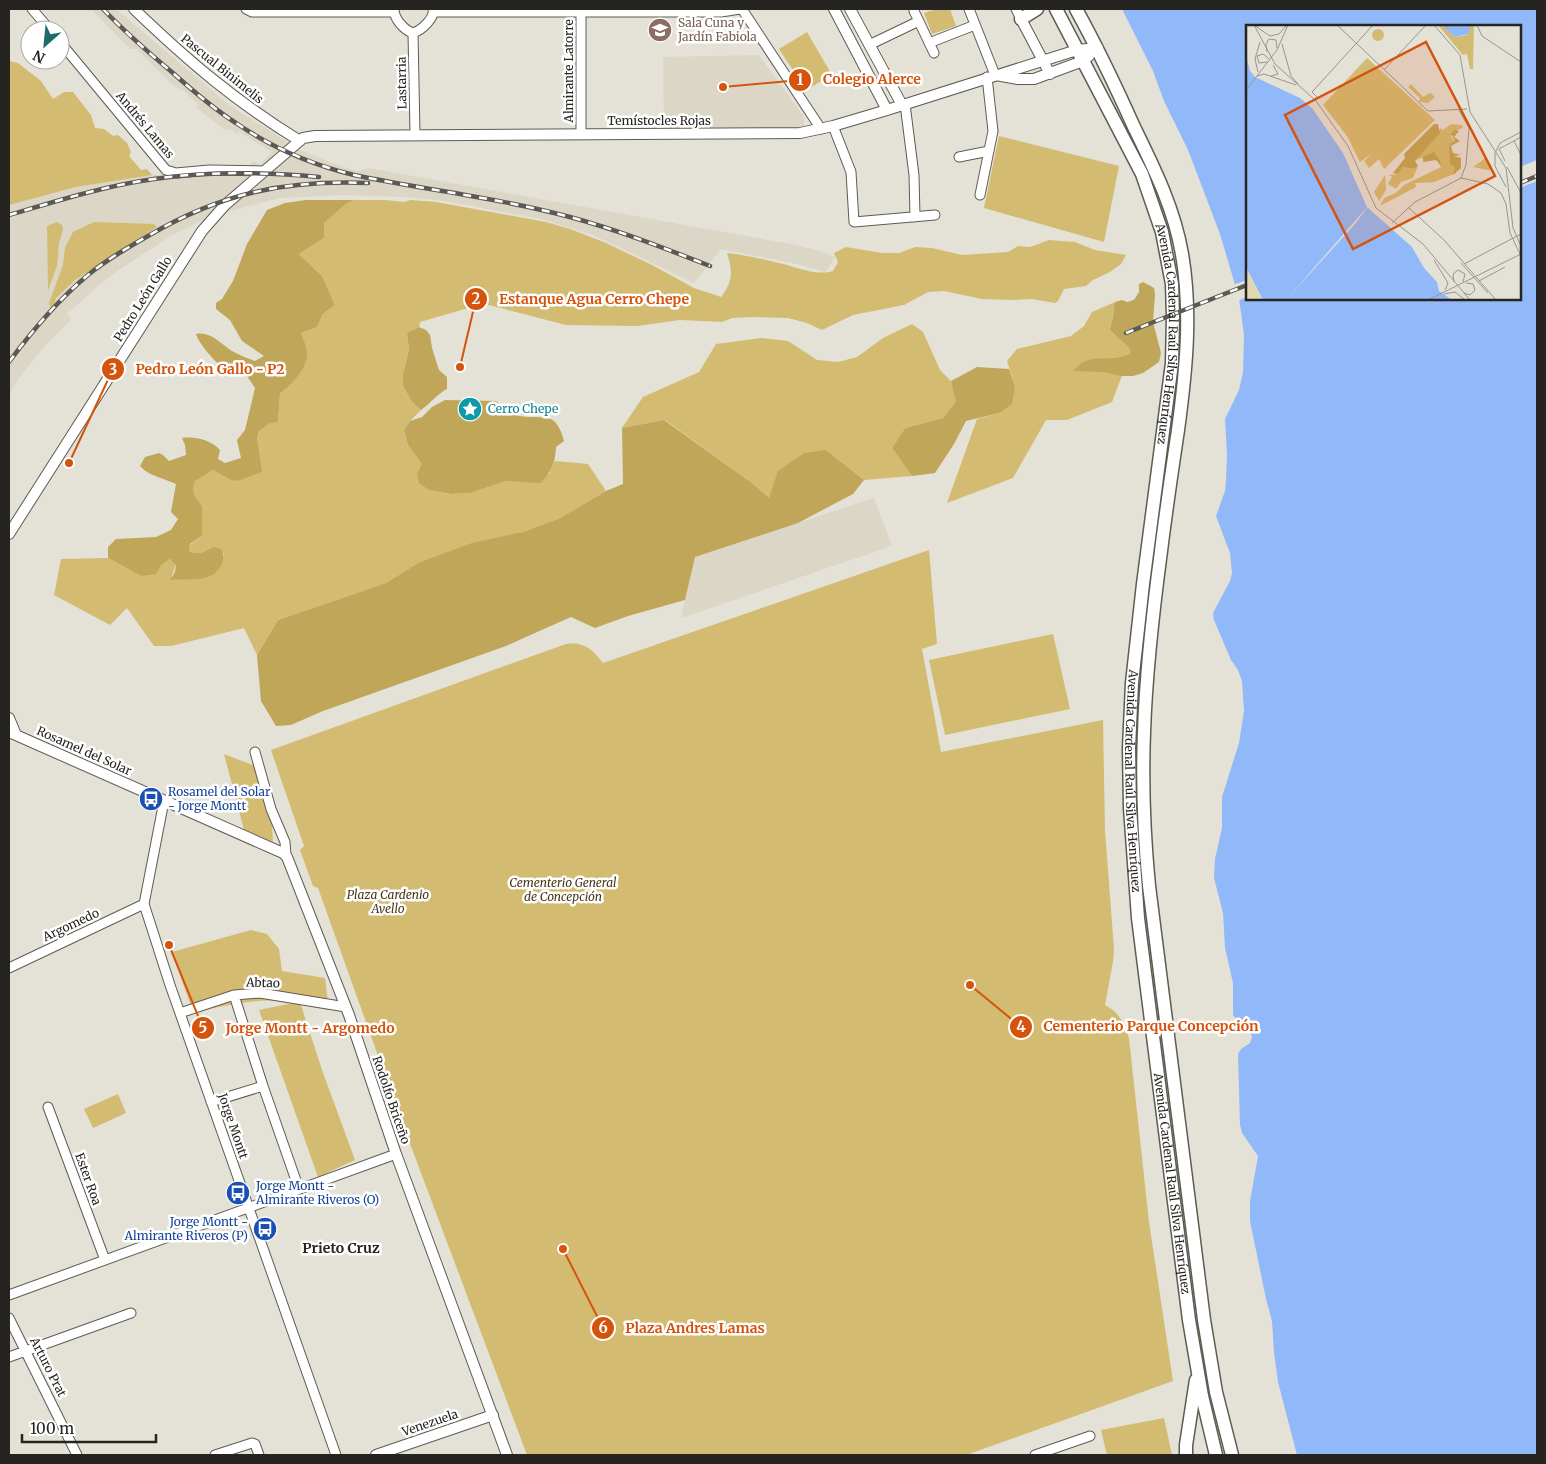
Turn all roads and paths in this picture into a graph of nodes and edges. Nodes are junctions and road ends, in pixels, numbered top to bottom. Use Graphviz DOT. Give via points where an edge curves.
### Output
graph roads {
  1 [pos="32,9"];
  2 [pos="134,9"];
  3 [pos="246,9"];
  4 [pos="741,9"];
  5 [pos="834,9"];
  6 [pos="850,9"];
  7 [pos="968,9"];
  8 [pos="1037,9"];
  9 [pos="1056,9"];
  10 [pos="1076,9"];
  11 [pos="393,10"];
  12 [pos="581,10"];
  13 [pos="434,11"];
  14 [pos="914,11"];
  15 [pos="1018,14"];
  16 [pos="41,20"];
  17 [pos="919,21"];
  18 [pos="975,25"];
  19 [pos="413,33"];
  20 [pos="929,43"];
  21 [pos="870,45"];
  22 [pos="1098,48"];
  23 [pos="934,53"];
  24 [pos="70,54"];
  25 [pos="1080,55"];
  26 [pos="1042,60"];
  27 [pos="1050,74"];
  28 [pos="991,76"];
  29 [pos="903,105"];
  30 [pos="887,110"];
  31 [pos="833,126"];
  32 [pos="821,129"];
  33 [pos="415,134"];
  34 [pos="581,134"];
  35 [pos="315,136"];
  36 [pos="300,141"];
  37 [pos="989,150"];
  38 [pos="958,157"];
  39 [pos="265,171"];
  40 [pos="980,195"];
  41 [pos="935,215"];
  42 [pos="915,217"];
  43 [pos="9,534"];
  44 [pos="9,718"];
  45 [pos="12,733"];
  46 [pos="255,752"];
  47 [pos="164,800"];
  48 [pos="286,855"];
  49 [pos="144,904"];
  50 [pos="9,968"];
  51 [pos="234,995"];
  52 [pos="346,1007"];
  53 [pos="180,1013"];
  54 [pos="263,1086"];
  55 [pos="211,1102"];
  56 [pos="48,1107"];
  57 [pos="396,1154"];
  58 [pos="299,1189"];
  59 [pos="249,1208"];
  60 [pos="105,1260"];
  61 [pos="9,1295"];
  62 [pos="131,1312"];
  63 [pos="9,1318"];
  64 [pos="25,1350"];
  65 [pos="9,1357"];
  66 [pos="1197,1370"];
  67 [pos="493,1415"];
  68 [pos="1090,1436"];
  69 [pos="77,1455"];
  70 [pos="214,1455"];
  71 [pos="259,1455"];
  72 [pos="336,1455"];
  73 [pos="376,1455"];
  74 [pos="507,1455"];
  75 [pos="1038,1455"];
  76 [pos="1186,1455"];
  77 [pos="1216,1455"];
  78 [pos="1232,1455"];
  1 -- 16 [label="street"];
  2 -- 36 [label="street, Pascual Binimelis" via="218,85"];
  3 -- 11 [label="street" via="252,12"];
  4 -- 12 [label="street" via="721,12"];
  4 -- 32 [label="street"];
  5 -- 30 [label="street"];
  6 -- 21 [label="street"];
  7 -- 18 [label="street"];
  8 -- 15 [label="main road"];
  9 -- 25 [label="main road, Avenida Cardenal Raúl Silva Henríquez"];
  10 -- 22 [label="main road, Avenida Cardenal Raúl Silva Henríquez"];
  11 -- 19 [label="street" via="396,19"];
  12 -- 13 [label="street"];
  12 -- 34 [label="street, Almirante Latorre"];
  13 -- 19 [label="street" via="432,18"];
  14 -- 17 [label="street"];
  15 -- 26 [label="street"];
  17 -- 20 [label="street"];
  17 -- 21 [label="street"];
  18 -- 20 [label="street"];
  18 -- 28 [label="street"];
  19 -- 33 [label="street, Lastarria"];
  20 -- 23 [label="street"];
  21 -- 29 [label="street"];
  22 -- 25 [label="street, Temístocles Rojas"];
  22 -- 78 [label="main road, Avenida Cardenal Raúl Silva Henríquez" via="1166,195 1178,237 1187,295 1185,371 1147,682 1144,825 1204,1320 1216,1392"];
  24 -- 39 [label="street, Andrés Lamas" via="166,170 176,173"];
  25 -- 26 [label="street, Temístocles Rojas"];
  25 -- 27 [label="street, Temístocles Rojas"];
  25 -- 66 [label="main road, Avenida Cardenal Raúl Silva Henríquez" via="1142,174 1162,232 1172,284 1172,363 1135,653 1129,792 1138,918"];
  26 -- 27 [label="street"];
  26 -- 28 [label="street, Temístocles Rojas"];
  27 -- 28 [label="street, Temístocles Rojas" via="1026,80"];
  28 -- 29 [label="street, Temístocles Rojas"];
  28 -- 37 [label="street"];
  29 -- 30 [label="street, Temístocles Rojas"];
  29 -- 42 [label="street" via="914,175"];
  30 -- 31 [label="street, Temístocles Rojas"];
  31 -- 32 [label="street, Temístocles Rojas"];
  31 -- 42 [label="street" via="850,172 854,222"];
  32 -- 34 [label="street, Temístocles Rojas" via="793,133"];
  33 -- 34 [label="street, Temístocles Rojas"];
  33 -- 35 [label="street, Temístocles Rojas"];
  35 -- 36 [label="street, Pedro León Gallo"];
  36 -- 39 [label="street, Pedro León Gallo"];
  37 -- 38 [label="street"];
  37 -- 40 [label="street"];
  39 -- 43 [label="street, Pedro León Gallo" via="216,214 202,231"];
  41 -- 42 [label="street"];
  44 -- 45 [label="street"];
  45 -- 47 [label="street, Rosamel del Solar"];
  46 -- 48 [label="street, Rodolfo Briceño"];
  47 -- 48 [label="street, Rosamel del Solar"];
  47 -- 49 [label="street, Jorge Montt"];
  48 -- 52 [label="street, Rodolfo Briceño"];
  49 -- 50 [label="street, Argomedo"];
  49 -- 53 [label="street, Jorge Montt"];
  51 -- 52 [label="street, Abtao" via="260,993"];
  51 -- 53 [label="street, Abtao"];
  51 -- 54 [label="street"];
  52 -- 57 [label="street, Rodolfo Briceño"];
  53 -- 55 [label="street, Jorge Montt"];
  54 -- 55 [label="street"];
  54 -- 58 [label="street"];
  55 -- 59 [label="street, Jorge Montt"];
  56 -- 60 [label="street, Ester Roa"];
  57 -- 58 [label="street"];
  57 -- 67 [label="street, Rodolfo Briceño"];
  58 -- 59 [label="street"];
  59 -- 60 [label="street"];
  59 -- 72 [label="street, Jorge Montt"];
  60 -- 61 [label="street"];
  62 -- 64 [label="street"];
  63 -- 64 [label="street, Arturo Prat"];
  64 -- 65 [label="street"];
  64 -- 69 [label="street, Arturo Prat"];
  66 -- 76 [label="main road"];
  66 -- 77 [label="main road, Avenida Cardenal Raúl Silva Henríquez"];
  67 -- 73 [label="street, Venezuela"];
  67 -- 74 [label="street, Rodolfo Briceño"];
  68 -- 75 [label="street"];
  70 -- 71 [label="street" via="252,1443"];
}
